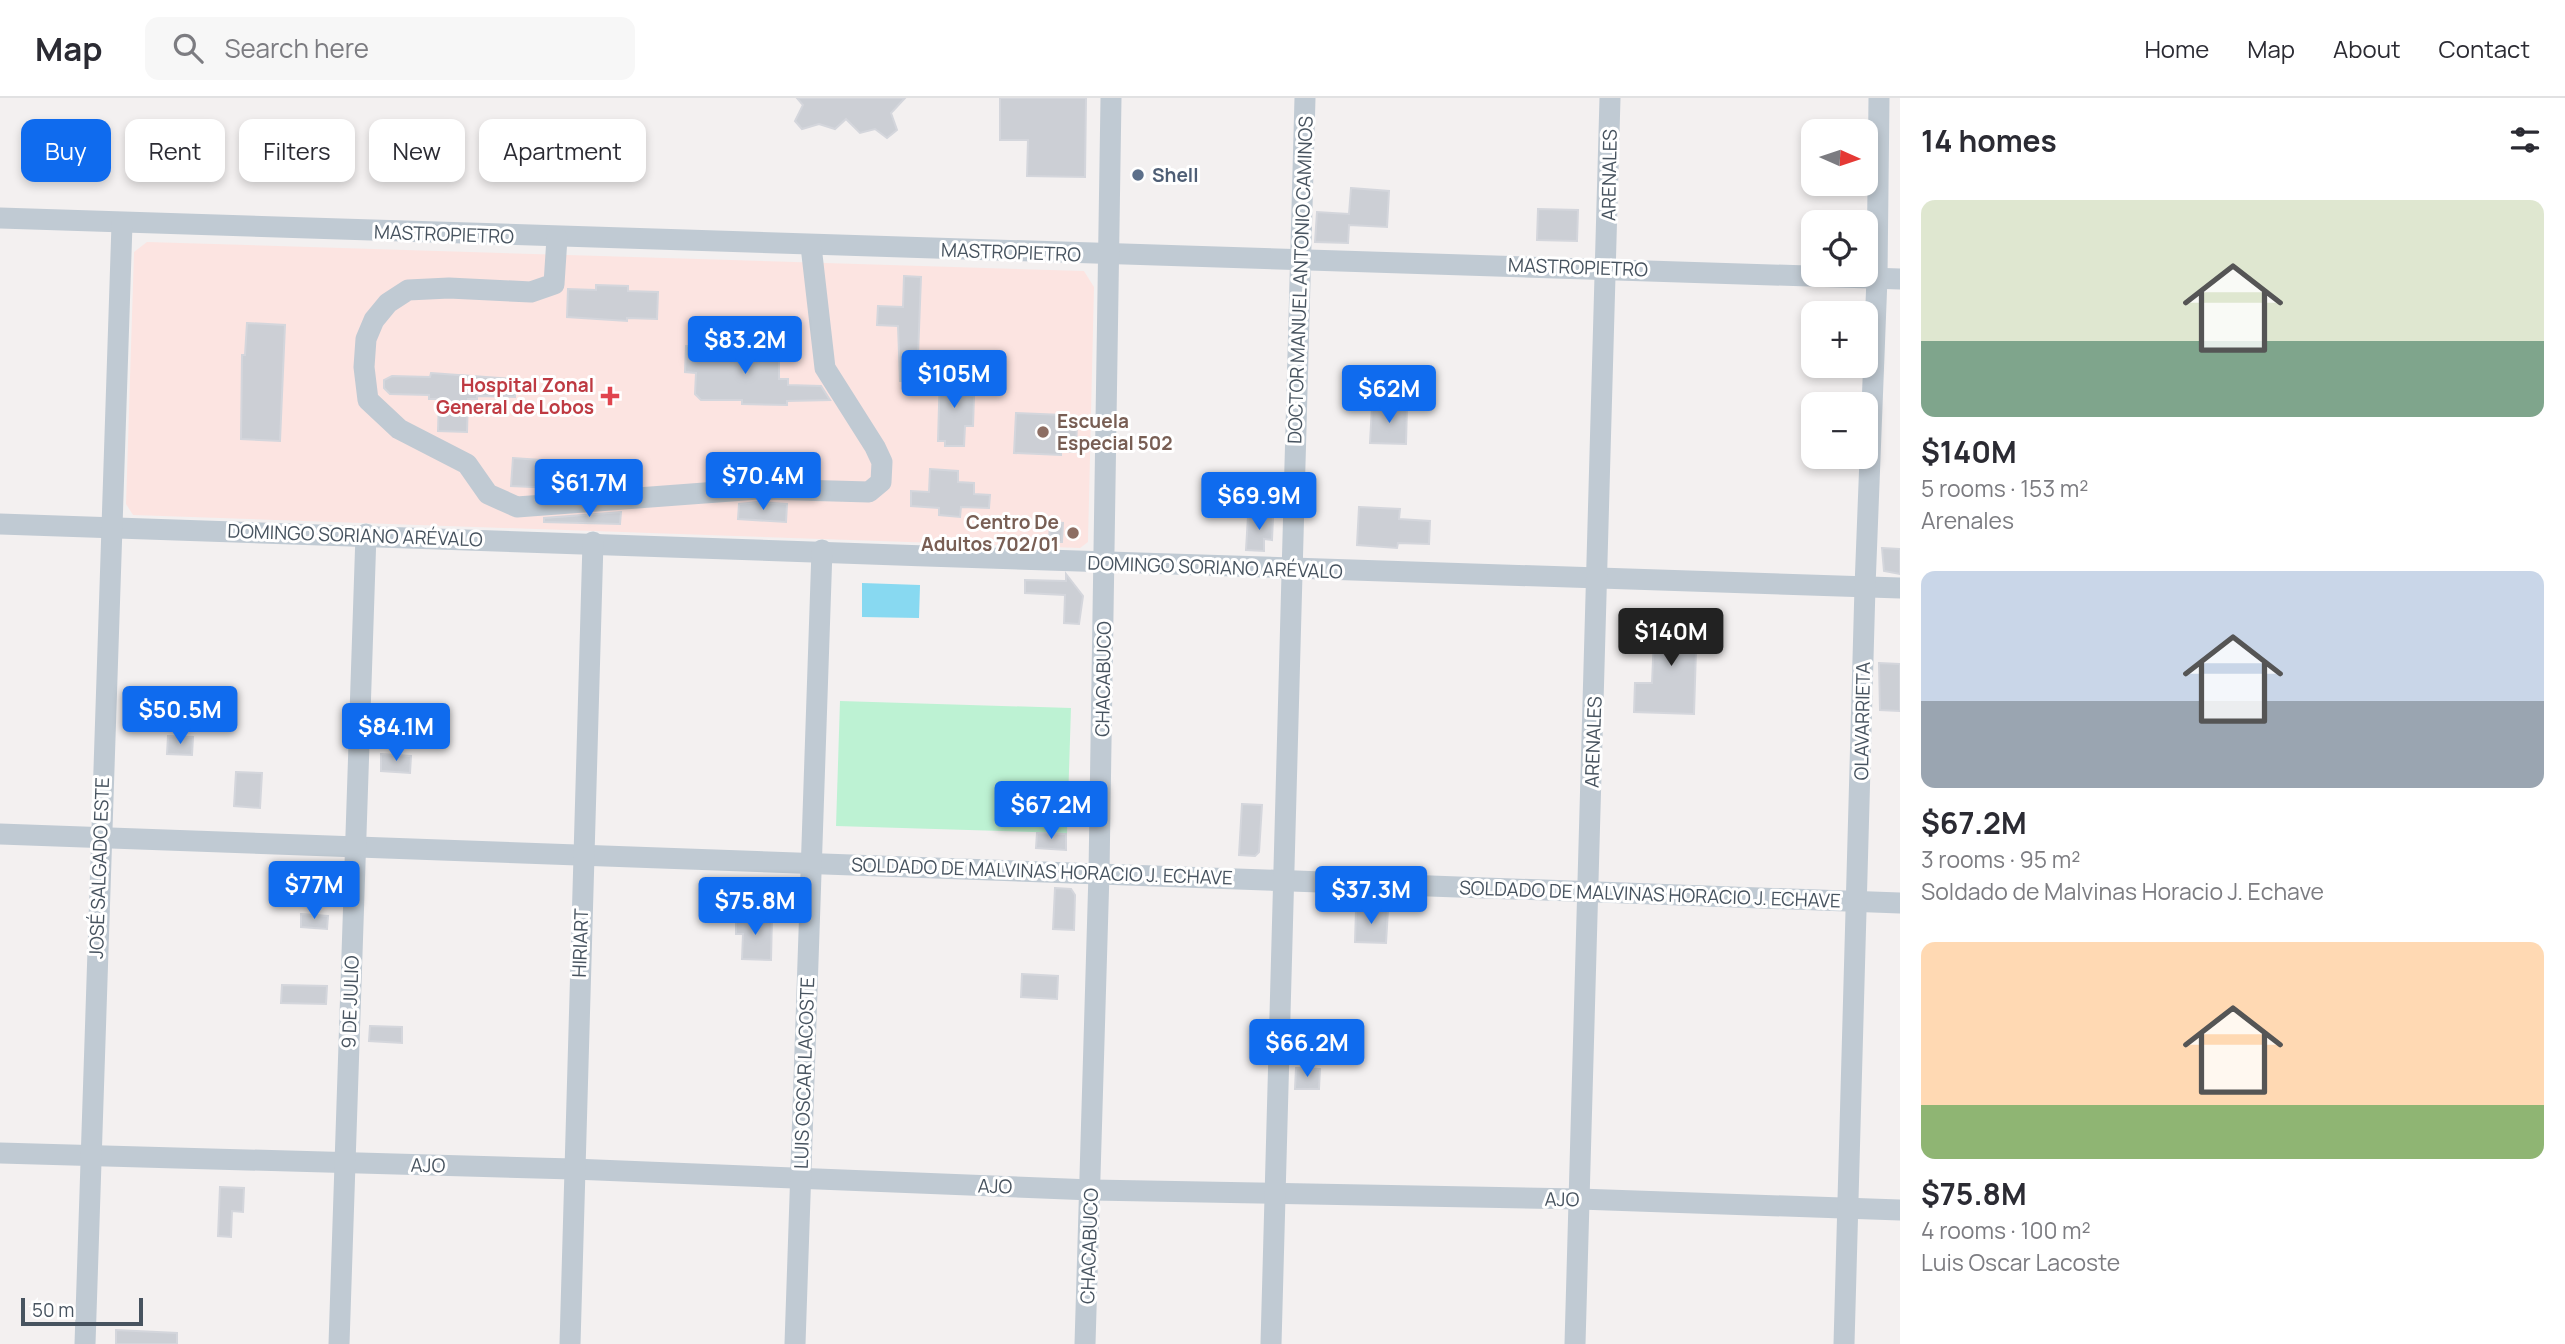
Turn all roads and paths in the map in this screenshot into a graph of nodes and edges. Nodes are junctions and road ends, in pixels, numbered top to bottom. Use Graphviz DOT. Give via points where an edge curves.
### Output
graph roads {
  1 [pos="1111,98"];
  2 [pos="1305,98"];
  3 [pos="1610,98"];
  4 [pos="1879,98"];
  5 [pos="1878,210"];
  6 [pos="0,219"];
  7 [pos="122,224"];
  8 [pos="557,238"];
  9 [pos="811,246"];
  10 [pos="1110,256"];
  11 [pos="1301,258"];
  12 [pos="1606,268"];
  13 [pos="1801,275"];
  14 [pos="1878,278"];
  15 [pos="1900,279"];
  16 [pos="1877,287"];
  17 [pos="0,524"];
  18 [pos="110,528"];
  19 [pos="366,534"];
  20 [pos="593,542"];
  21 [pos="822,550"];
  22 [pos="1105,563"];
  23 [pos="1292,570"];
  24 [pos="1597,579"];
  25 [pos="1864,587"];
  26 [pos="1900,588"];
  27 [pos="0,834"];
  28 [pos="99,838"];
  29 [pos="354,849"];
  30 [pos="583,857"];
  31 [pos="812,863"];
  32 [pos="1099,873"];
  33 [pos="1282,880"];
  34 [pos="1588,892"];
  35 [pos="1858,901"];
  36 [pos="1900,903"];
  37 [pos="0,1153"];
  38 [pos="90,1157"];
  39 [pos="345,1163"];
  40 [pos="573,1169"];
  41 [pos="800,1177"];
  42 [pos="1092,1190"];
  43 [pos="1276,1194"];
  44 [pos="1579,1199"];
  45 [pos="1849,1208"];
  46 [pos="1900,1210"];
  47 [pos="85,1344"];
  48 [pos="339,1344"];
  49 [pos="570,1344"];
  50 [pos="795,1344"];
  51 [pos="1085,1344"];
  52 [pos="1271,1344"];
  53 [pos="1575,1344"];
  54 [pos="1844,1344"];
  1 -- 10 [label="street, CHACABUCO"];
  2 -- 11 [label="street, DOCTOR MANUEL ANTONIO CAMINOS"];
  3 -- 12 [label="street, ARENALES"];
  4 -- 5 [label="street, OLAVARRIETA"];
  6 -- 7 [label="street, MASTROPIETRO"];
  7 -- 8 [label="street, MASTROPIETRO"];
  7 -- 18 [label="street, JOSÉ SALGADO ESTE"];
  8 -- 9 [label="street, MASTROPIETRO"];
  8 -- 9 [label="street" via="554,284 547,289 408,290 388,303 366,339 363,367 368,400 399,429 467,464 488,494 517,507 758,489 869,492 881,482 882,462 875,447 825,368"];
  9 -- 10 [label="street, MASTROPIETRO"];
  10 -- 11 [label="street, MASTROPIETRO"];
  10 -- 22 [label="street, CHACABUCO"];
  11 -- 12 [label="street, MASTROPIETRO"];
  11 -- 23 [label="street, DOCTOR MANUEL ANTONIO CAMINOS"];
  12 -- 13 [label="street, MASTROPIETRO"];
  12 -- 24 [label="street, ARENALES"];
  14 -- 15 [label="street, MASTROPIETRO"];
  16 -- 25 [label="street, OLAVARRIETA"];
  17 -- 18 [label="street, DOMINGO SORIANO ARÉVALO"];
  18 -- 19 [label="street, DOMINGO SORIANO ARÉVALO"];
  18 -- 28 [label="street, JOSÉ SALGADO ESTE"];
  19 -- 20 [label="street, DOMINGO SORIANO ARÉVALO"];
  19 -- 29 [label="street, 9 DE JULIO"];
  20 -- 21 [label="street, DOMINGO SORIANO ARÉVALO"];
  20 -- 30 [label="street, HIRIART"];
  21 -- 22 [label="street, DOMINGO SORIANO ARÉVALO"];
  21 -- 31 [label="street, LUIS OSCAR LACOSTE"];
  22 -- 23 [label="street, DOMINGO SORIANO ARÉVALO"];
  22 -- 32 [label="street, CHACABUCO"];
  23 -- 24 [label="street, DOMINGO SORIANO ARÉVALO"];
  23 -- 33 [label="street, DOCTOR MANUEL ANTONIO CAMINOS"];
  24 -- 25 [label="street, DOMINGO SORIANO ARÉVALO"];
  24 -- 34 [label="street, ARENALES"];
  25 -- 26 [label="street, DOMINGO SORIANO ARÉVALO"];
  25 -- 35 [label="street, OLAVARRIETA"];
  27 -- 28 [label="street, SOLDADO DE MALVINAS HORACIO J. ECHAVE"];
  28 -- 29 [label="street, SOLDADO DE MALVINAS HORACIO J. ECHAVE"];
  28 -- 38 [label="street, JOSÉ SALGADO ESTE"];
  29 -- 30 [label="street, SOLDADO DE MALVINAS HORACIO J. ECHAVE"];
  29 -- 39 [label="street, 9 DE JULIO"];
  30 -- 31 [label="street, SOLDADO DE MALVINAS HORACIO J. ECHAVE"];
  30 -- 40 [label="street, HIRIART"];
  31 -- 32 [label="street, SOLDADO DE MALVINAS HORACIO J. ECHAVE"];
  31 -- 41 [label="street, LUIS OSCAR LACOSTE"];
  32 -- 33 [label="street, SOLDADO DE MALVINAS HORACIO J. ECHAVE"];
  32 -- 42 [label="street, CHACABUCO"];
  33 -- 34 [label="street, SOLDADO DE MALVINAS HORACIO J. ECHAVE"];
  33 -- 43 [label="street, DOCTOR MANUEL ANTONIO CAMINOS"];
  34 -- 35 [label="street, SOLDADO DE MALVINAS HORACIO J. ECHAVE"];
  34 -- 44 [label="street, ARENALES"];
  35 -- 36 [label="street, SOLDADO DE MALVINAS HORACIO J. ECHAVE"];
  35 -- 45 [label="street, OLAVARRIETA"];
  37 -- 38 [label="street, AJO"];
  38 -- 39 [label="street, AJO"];
  38 -- 47 [label="street, JOSÉ SALGADO ESTE"];
  39 -- 40 [label="street, AJO"];
  39 -- 48 [label="street, 9 DE JULIO"];
  40 -- 41 [label="street, AJO"];
  40 -- 49 [label="street, HIRIART"];
  41 -- 42 [label="street, AJO"];
  41 -- 50 [label="street, LUIS OSCAR LACOSTE"];
  42 -- 43 [label="street, AJO"];
  42 -- 51 [label="street, CHACABUCO"];
  43 -- 44 [label="street, AJO"];
  43 -- 52 [label="street, DOCTOR MANUEL ANTONIO CAMINOS"];
  44 -- 45 [label="street, AJO"];
  44 -- 53 [label="street, ARENALES"];
  45 -- 46 [label="street, AJO"];
  45 -- 54 [label="street, OLAVARRIETA"];
}
